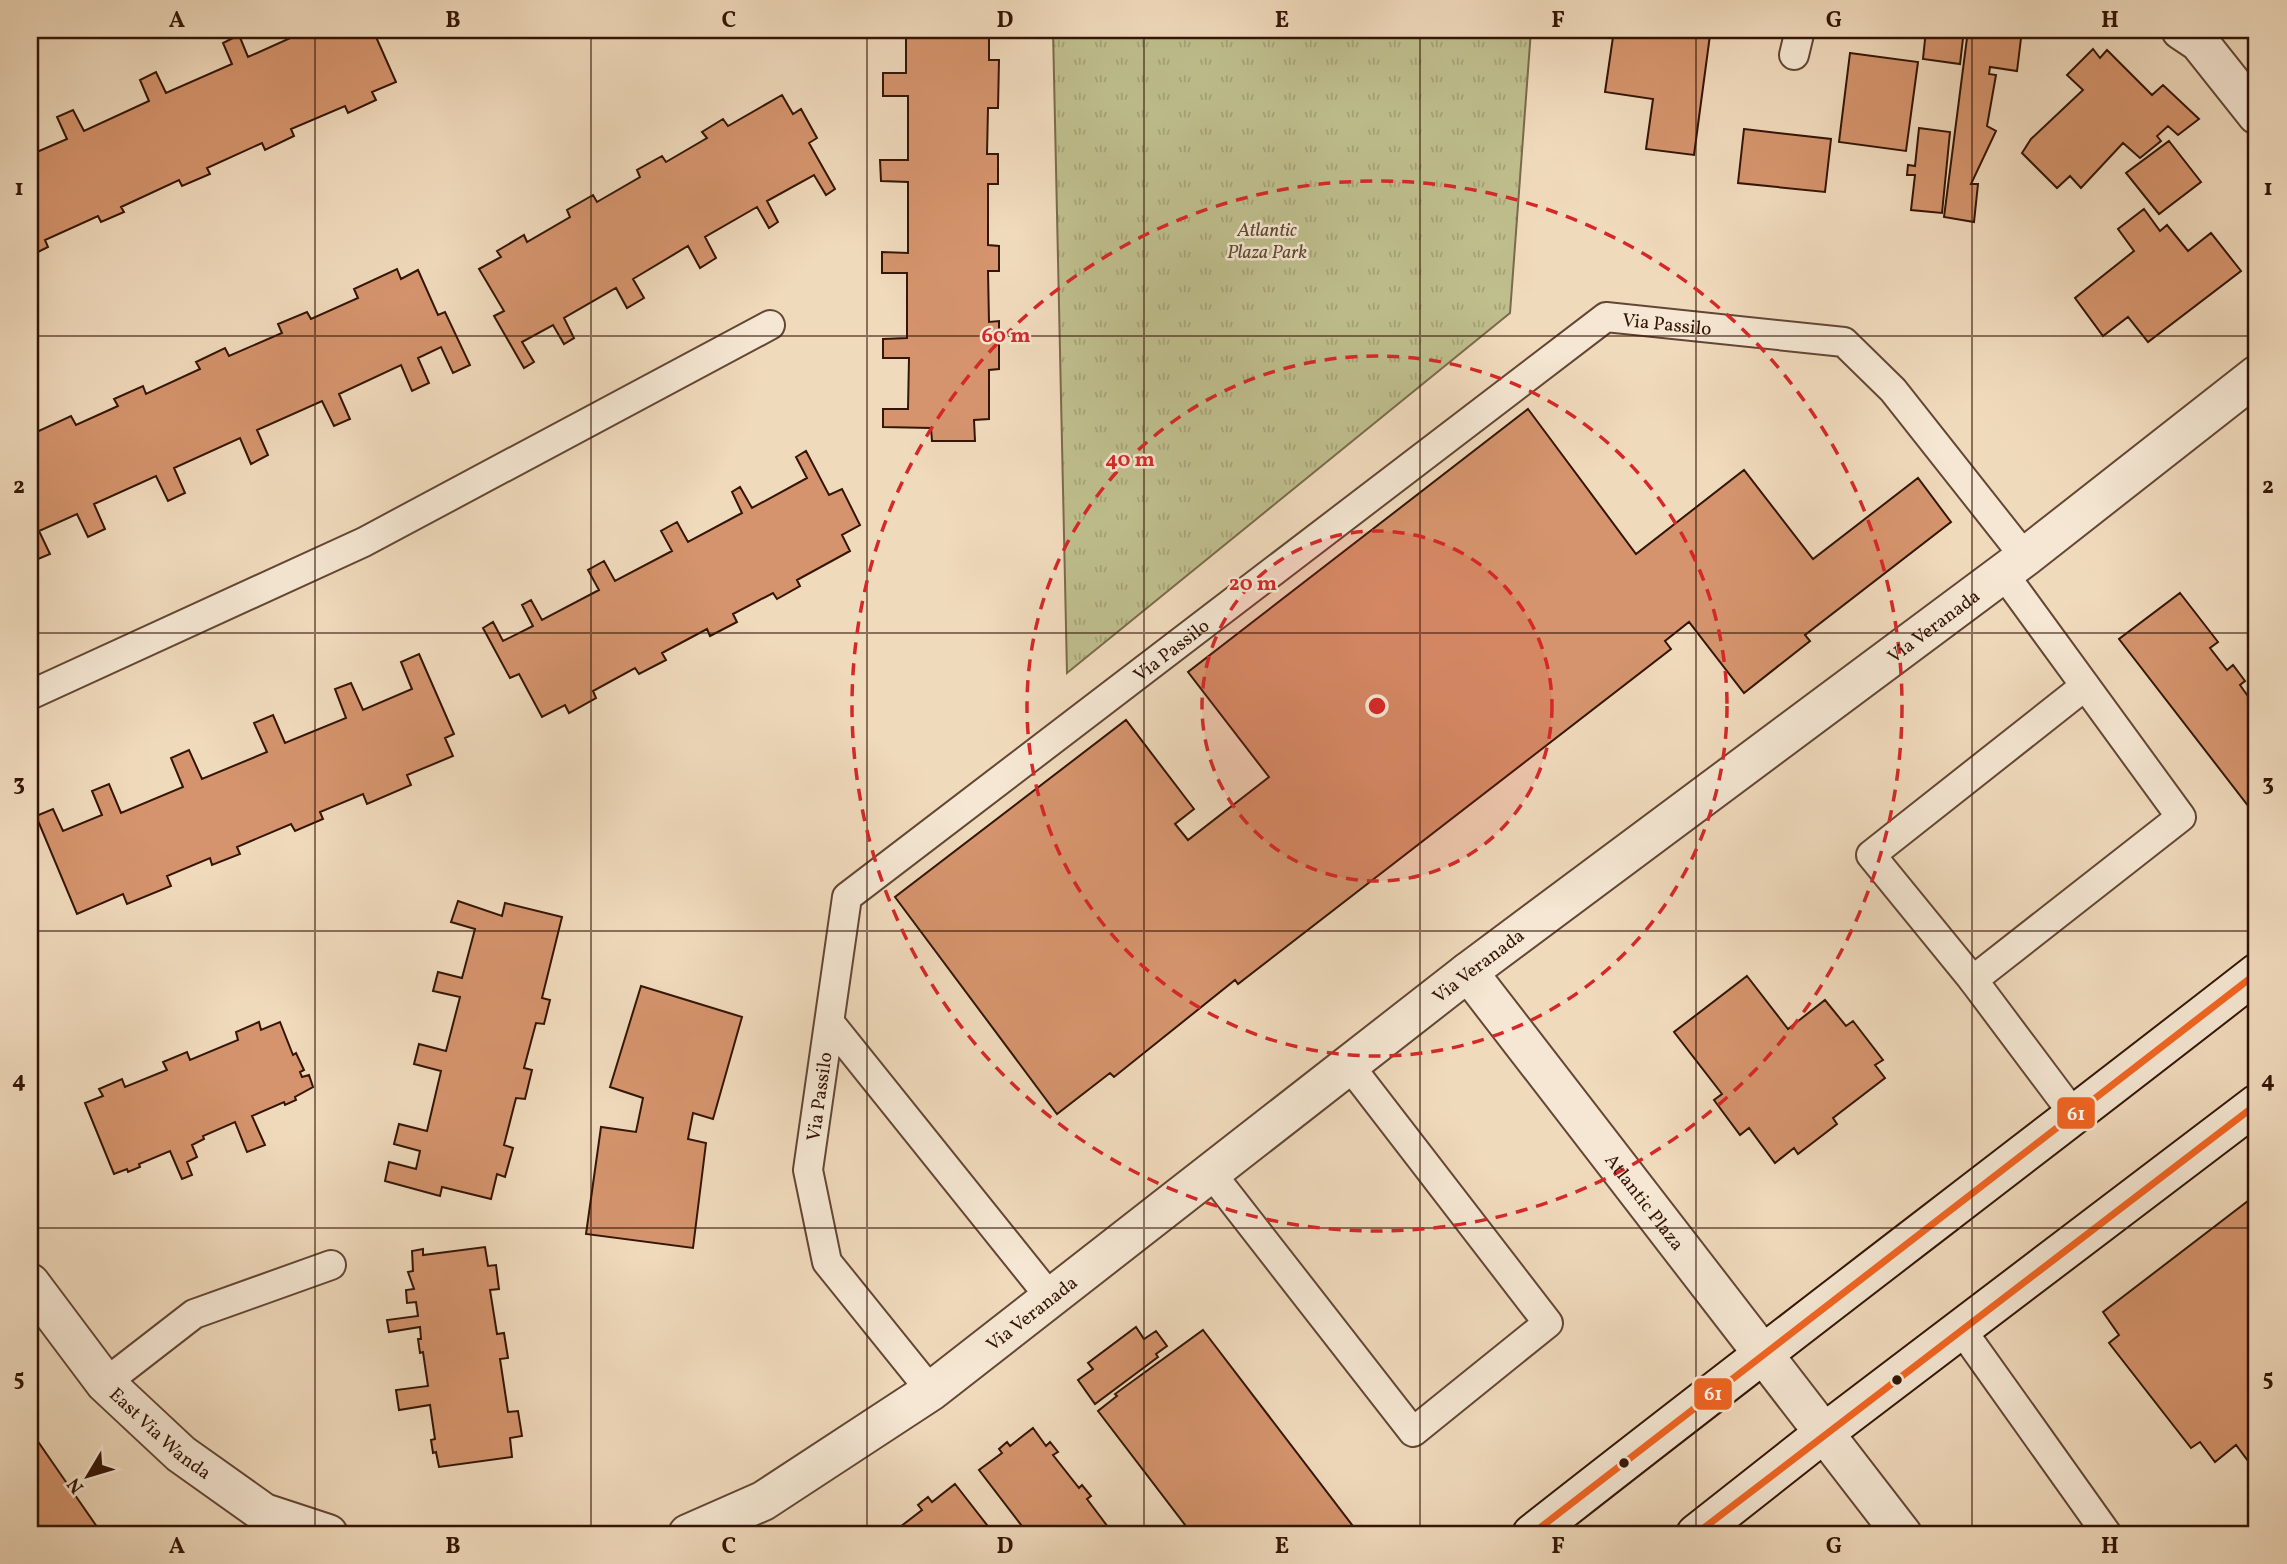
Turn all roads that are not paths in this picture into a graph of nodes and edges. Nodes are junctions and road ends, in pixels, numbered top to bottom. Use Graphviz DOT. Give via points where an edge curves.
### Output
graph roads {
  1 [pos="2181,30"];
  2 [pos="2257,115"];
  3 [pos="769,325"];
  4 [pos="2257,375"];
  5 [pos="2014,565"];
  6 [pos="2085,686"];
  7 [pos="30,695"];
  8 [pos="1468,972"];
  9 [pos="2257,973"];
  10 [pos="1973,981"];
  11 [pos="830,1023"];
  12 [pos="1349,1065"];
  13 [pos="2257,1104"];
  14 [pos="2075,1116"];
  15 [pos="1211,1173"];
  16 [pos="331,1265"];
  17 [pos="33,1293"];
  18 [pos="1050,1297"];
  19 [pos="1961,1329"];
  20 [pos="1761,1354"];
  21 [pos="105,1383"];
  22 [pos="931,1391"];
  23 [pos="1824,1433"];
  24 [pos="328,1534"];
  25 [pos="688,1534"];
  26 [pos="1532,1534"];
  27 [pos="1696,1534"];
  28 [pos="1902,1534"];
  29 [pos="2107,1534"];
  1 -- 2 [label="street" via="2199,42"];
  3 -- 7 [label="lane" via="365,542"];
  4 -- 5 [label="street, Via Veranada"];
  5 -- 6 [label="lane, Via Passilo"];
  5 -- 8 [label="street, Via Veranada"];
  5 -- 11 [label="lane, Via Passilo" via="1893,390 1844,342 1606,317 847,897"];
  6 -- 10 [label="lane, Via Passilo" via="2181,817"];
  6 -- 10 [label="lane" via="1871,855"];
  8 -- 12 [label="street, Via Veranada"];
  8 -- 20 [label="street, Atlantic Plaza"];
  9 -- 14 [label="street"];
  10 -- 14 [label="lane"];
  11 -- 18 [label="lane"];
  11 -- 22 [label="lane, Via Passilo" via="808,1170 827,1262"];
  12 -- 15 [label="street, Via Veranada"];
  12 -- 15 [label="lane" via="1548,1323 1413,1432"];
  13 -- 19 [label="street"];
  14 -- 20 [label="street"];
  15 -- 18 [label="street, Via Veranada"];
  16 -- 21 [label="lane" via="194,1314"];
  17 -- 21 [label="street, East Via Wanda"];
  18 -- 22 [label="street, Via Veranada"];
  19 -- 23 [label="street"];
  19 -- 29 [label="lane"];
  20 -- 23 [label="street, Atlantic Plaza"];
  20 -- 26 [label="street"];
  21 -- 24 [label="street, East Via Wanda" via="181,1454 264,1513"];
  22 -- 25 [label="street, Via Veranada" via="764,1501"];
  23 -- 27 [label="street"];
  23 -- 28 [label="street, Atlantic Plaza"];
}
